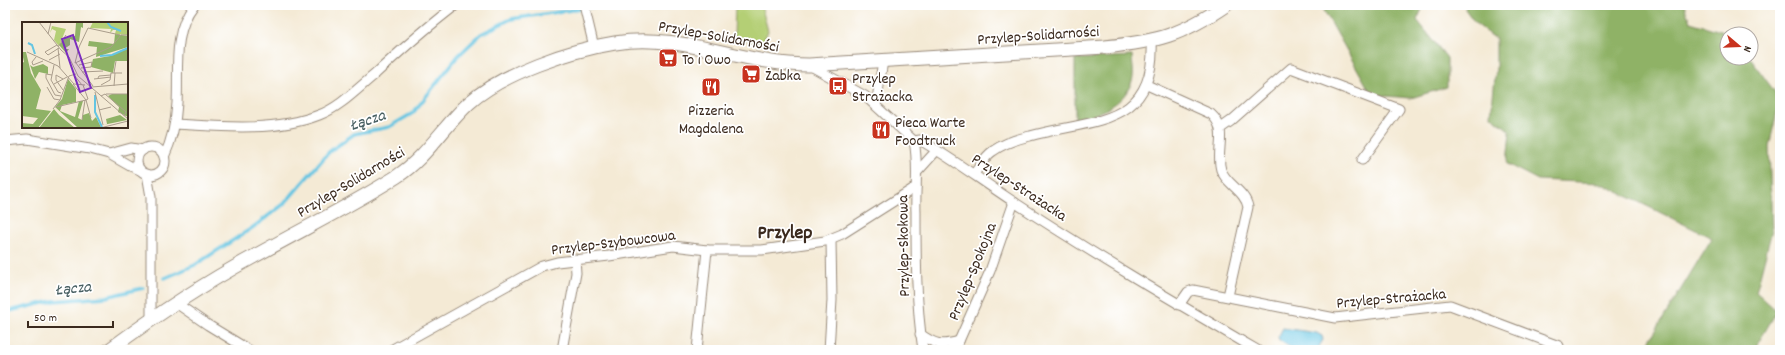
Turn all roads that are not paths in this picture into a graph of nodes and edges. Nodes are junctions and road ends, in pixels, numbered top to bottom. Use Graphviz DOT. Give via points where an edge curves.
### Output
graph roads {
  1 [pos="194,5"];
  2 [pos="456,5"];
  3 [pos="584,5"];
  4 [pos="1226,5"];
  5 [pos="1152,42"];
  6 [pos="594,47"];
  7 [pos="883,61"];
  8 [pos="809,65"];
  9 [pos="1147,85"];
  10 [pos="876,105"];
  11 [pos="175,124"];
  12 [pos="1220,128"];
  13 [pos="171,139"];
  14 [pos="5,141"];
  15 [pos="914,141"];
  16 [pos="156,148"];
  17 [pos="143,150"];
  18 [pos="937,150"];
  19 [pos="109,154"];
  20 [pos="164,157"];
  21 [pos="1362,160"];
  22 [pos="918,170"];
  23 [pos="144,172"];
  24 [pos="159,172"];
  25 [pos="974,174"];
  26 [pos="916,187"];
  27 [pos="151,197"];
  28 [pos="1014,202"];
  29 [pos="831,240"];
  30 [pos="707,250"];
  31 [pos="575,259"];
  32 [pos="1228,296"];
  33 [pos="176,303"];
  34 [pos="1179,305"];
  35 [pos="151,319"];
  36 [pos="920,334"];
  37 [pos="957,346"];
  38 [pos="1559,346"];
  39 [pos="109,350"];
  40 [pos="248,350"];
  41 [pos="392,350"];
  42 [pos="562,350"];
  43 [pos="696,350"];
  44 [pos="829,350"];
  45 [pos="923,350"];
  46 [pos="1257,350"];
  1 -- 11 [label="street" via="184,22 178,45"];
  2 -- 11 [label="street" via="427,27 346,99 320,115 287,123 258,126"];
  3 -- 6 [label="street"];
  4 -- 5 [label="main road, Przylep-Solidarności" via="1193,27"];
  5 -- 7 [label="main road, Przylep-Solidarności"];
  5 -- 9 [label="street" via="1152,61"];
  6 -- 8 [label="main road, Przylep-Solidarności" via="633,40 650,40 767,62"];
  6 -- 33 [label="main road, Przylep-Solidarności" via="504,79 469,103 427,151 399,175 252,257"];
  7 -- 8 [label="main road, Przylep-Solidarności"];
  7 -- 10 [label="street"];
  8 -- 10 [label="street, Przylep-Strażacka" via="853,88"];
  9 -- 12 [label="street" via="1211,114 1217,119"];
  9 -- 25 [label="street" via="1137,100 1124,110 1097,120 1017,139 1001,146 987,156"];
  10 -- 15 [label="street, Przylep-Strażacka"];
  11 -- 13 [label="street"];
  12 -- 21 [label="street" via="1291,68 1399,109"];
  12 -- 32 [label="street" via="1222,172 1243,196 1248,207"];
  13 -- 16 [label="street"];
  13 -- 20 [label="street"];
  14 -- 19 [label="street" via="27,139 53,142"];
  15 -- 18 [label="street, Przylep-Strażacka" via="920,140"];
  15 -- 22 [label="street, Przylep-Skokowa"];
  16 -- 17 [label="street"];
  16 -- 20 [label="street"];
  17 -- 19 [label="street" via="131,148"];
  17 -- 23 [label="street" via="138,157 138,166"];
  18 -- 22 [label="street"];
  18 -- 25 [label="street, Przylep-Strażacka"];
  19 -- 23 [label="street"];
  20 -- 24 [label="street" via="164,165"];
  22 -- 26 [label="street, Przylep-Skokowa"];
  23 -- 24 [label="street"];
  23 -- 27 [label="street"];
  24 -- 27 [label="street"];
  25 -- 28 [label="street, Przylep-Strażacka"];
  26 -- 29 [label="street, Przylep-Szybowcowa"];
  26 -- 36 [label="street, Przylep-Skokowa"];
  27 -- 35 [label="street"];
  28 -- 34 [label="street, Przylep-Strażacka"];
  28 -- 37 [label="street, Przylep-Spokojna" via="990,271"];
  29 -- 30 [label="street, Przylep-Szybowcowa" via="762,250"];
  29 -- 44 [label="street" via="832,300"];
  30 -- 31 [label="street, Przylep-Szybowcowa" via="673,246"];
  30 -- 43 [label="street"];
  31 -- 41 [label="street, Przylep-Szybowcowa" via="531,271"];
  31 -- 42 [label="street" via="576,273"];
  32 -- 34 [label="street, Przylep-Strażacka" via="1193,290 1188,292"];
  32 -- 38 [label="street, Przylep-Strażacka" via="1260,305 1335,318 1450,305"];
  33 -- 35 [label="main road, Przylep-Solidarności"];
  33 -- 40 [label="street"];
  34 -- 46 [label="street, Przylep-Strażacka"];
  35 -- 39 [label="main road, Przylep-Solidarności"];
  36 -- 37 [label="street" via="933,343"];
  36 -- 45 [label="street, Przylep-Skokowa"];
}
